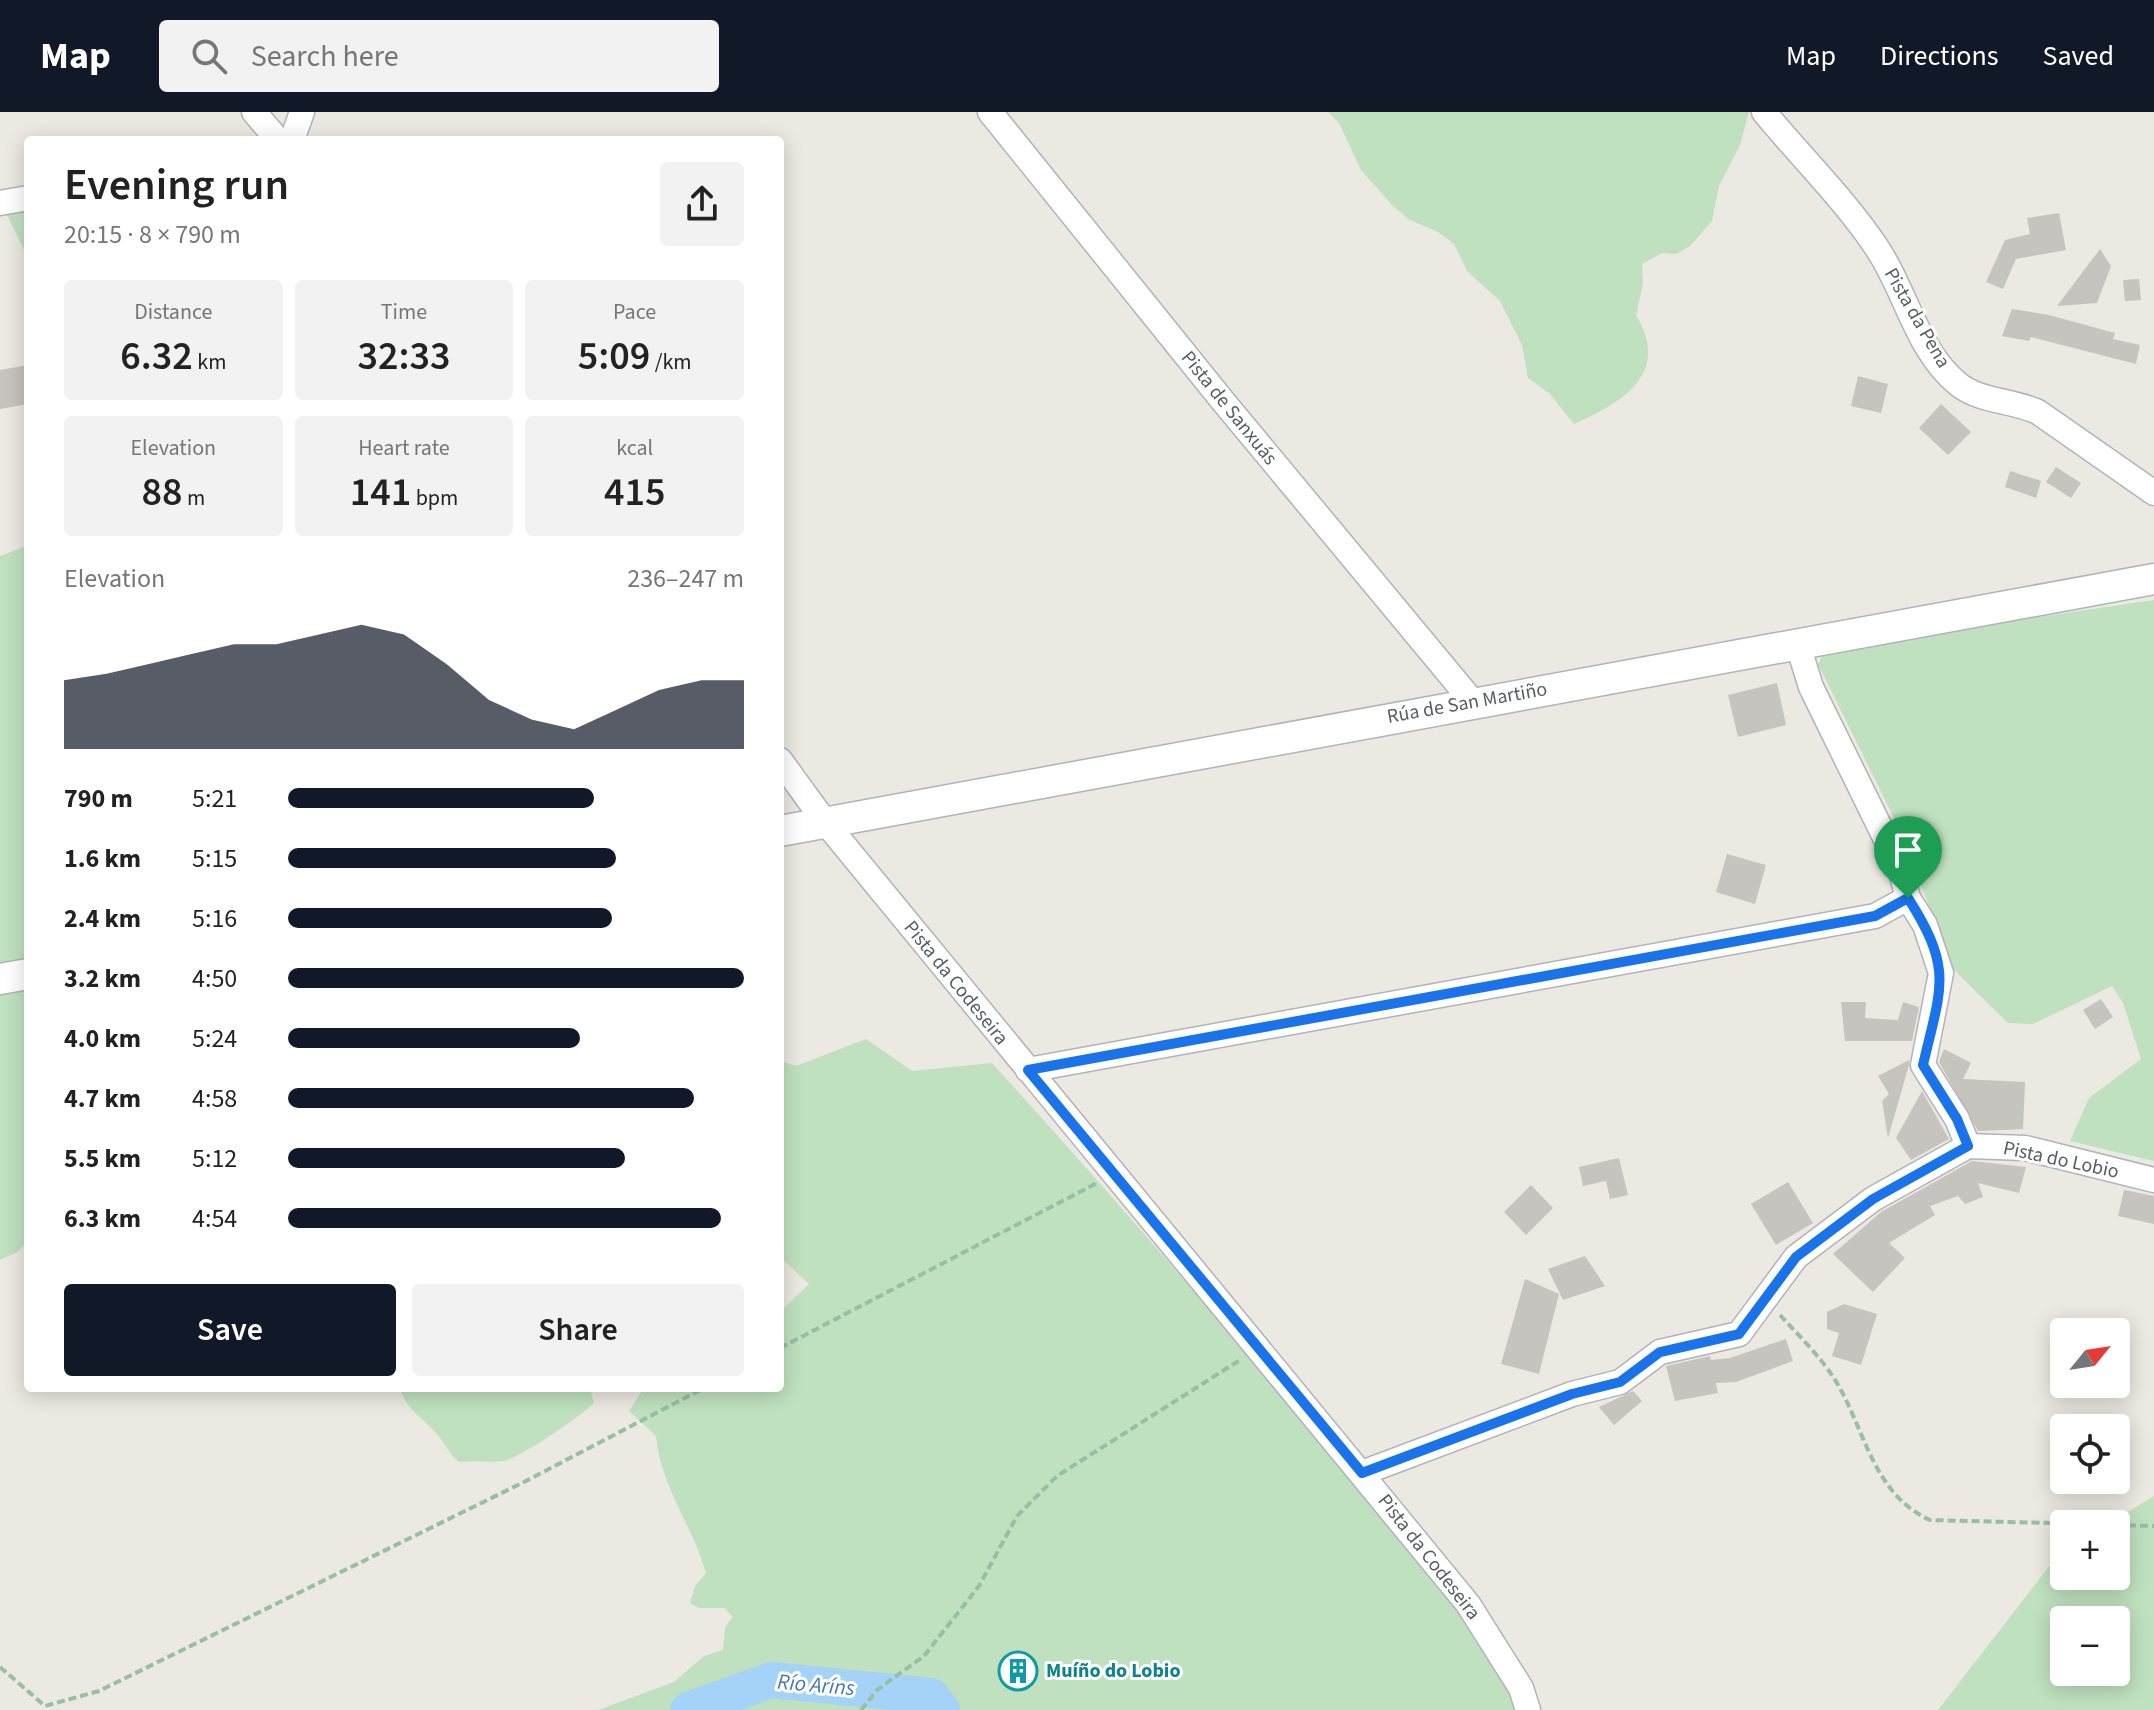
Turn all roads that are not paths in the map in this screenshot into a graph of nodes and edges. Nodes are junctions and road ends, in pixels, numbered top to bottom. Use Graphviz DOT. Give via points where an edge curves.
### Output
graph roads {
  1 [pos="254,112"];
  2 [pos="302,112"];
  3 [pos="990,112"];
  4 [pos="1764,112"];
  5 [pos="275,136"];
  6 [pos="293,136"];
  7 [pos="24,199"];
  8 [pos="0,203"];
  9 [pos="2154,493"];
  10 [pos="2154,579"];
  11 [pos="1797,642"];
  12 [pos="1472,701"];
  13 [pos="784,766"];
  14 [pos="825,822"];
  15 [pos="784,830"];
  16 [pos="1908,898"];
  17 [pos="24,975"];
  18 [pos="0,979"];
  19 [pos="1028,1070"];
  20 [pos="1968,1146"];
  21 [pos="2154,1180"];
  22 [pos="1362,1473"];
  23 [pos="1528,1710"];
  1 -- 5 [label="street"];
  2 -- 6 [label="street"];
  3 -- 12 [label="street, Pista de Sanxuás"];
  4 -- 9 [label="street, Pista da Pena" via="1878,249 1925,342 1959,385 2038,412"];
  7 -- 8 [label="street"];
  10 -- 11 [label="street, Rúa de San Martiño"];
  11 -- 12 [label="street, Rúa de San Martiño"];
  11 -- 16 [label="street" via="1811,687 1900,868"];
  12 -- 14 [label="street, Rúa de San Martiño"];
  13 -- 14 [label="street, Pista da Codeseira"];
  14 -- 15 [label="street, Rúa de San Martiño"];
  14 -- 19 [label="street, Pista da Codeseira"];
  16 -- 19 [label="street" via="1875,916"];
  16 -- 20 [label="street" via="1925,925 1941,973 1923,1065"];
  17 -- 18 [label="street"];
  19 -- 22 [label="street, Pista da Codeseira"];
  20 -- 21 [label="street, Pista do Lobio" via="2025,1148"];
  20 -- 22 [label="street" via="1873,1199 1818,1240 1787,1265 1747,1327 1729,1338 1660,1352 1620,1382 1572,1394"];
  22 -- 23 [label="street, Pista da Codeseira" via="1468,1604 1521,1688"];
}
